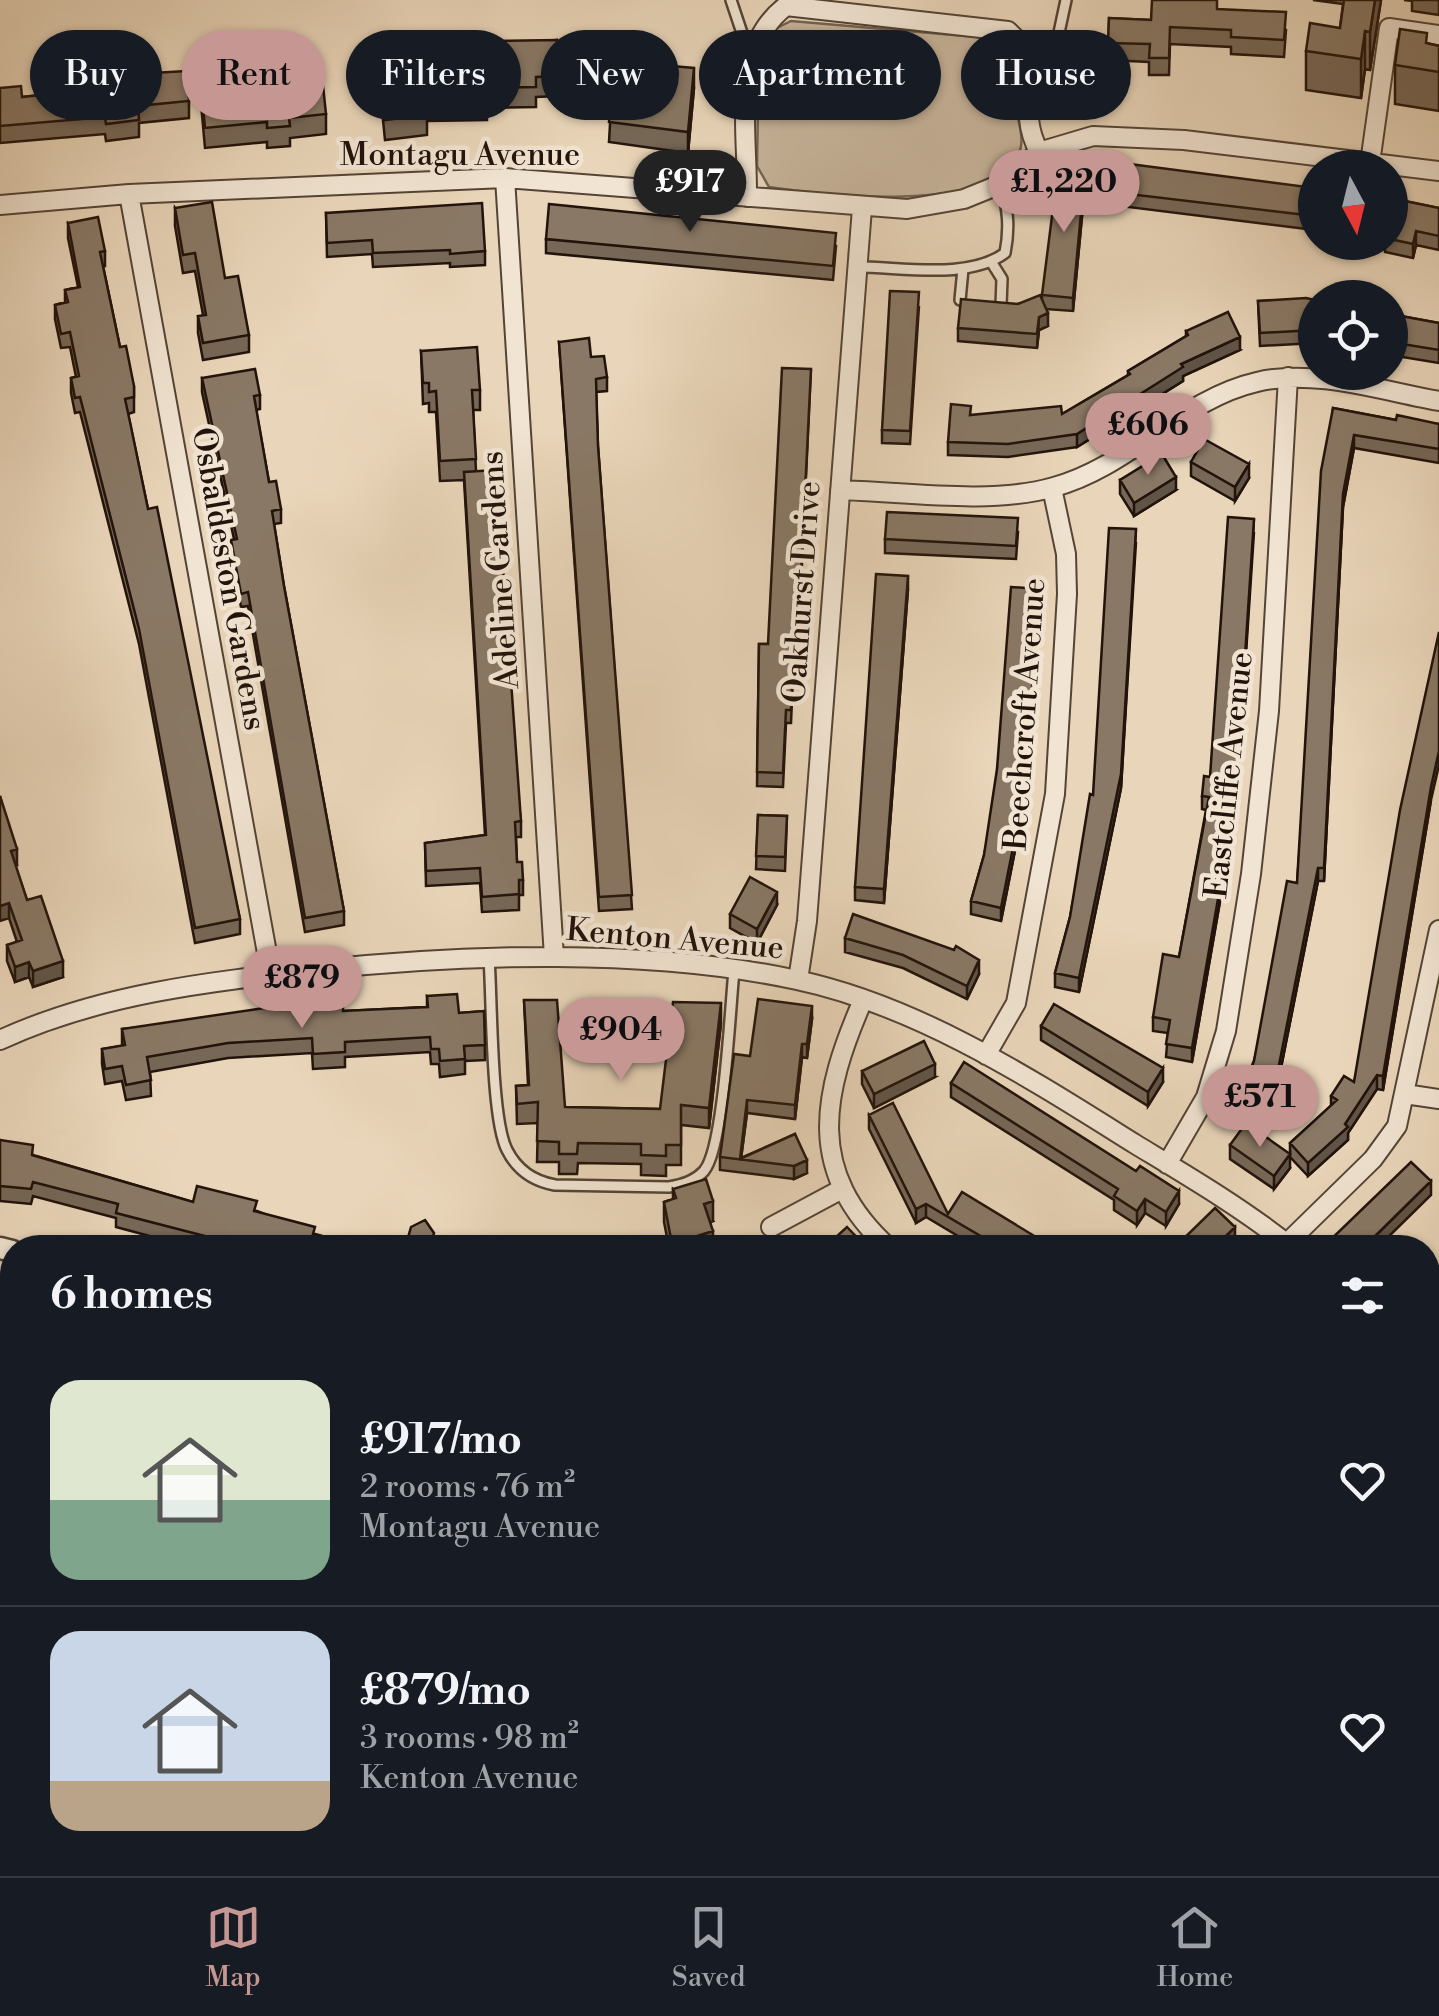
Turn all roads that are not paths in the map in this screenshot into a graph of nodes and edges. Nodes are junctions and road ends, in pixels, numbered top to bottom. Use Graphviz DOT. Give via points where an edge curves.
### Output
graph roads {
  1 [pos="732,0"];
  2 [pos="1066,0"];
  3 [pos="741,30"];
  4 [pos="760,30"];
  5 [pos="999,30"];
  6 [pos="1060,30"];
  7 [pos="1439,35"];
  8 [pos="748,120"];
  9 [pos="1027,120"];
  10 [pos="1372,150"];
  11 [pos="1038,152"];
  12 [pos="1298,155"];
  13 [pos="1408,167"];
  14 [pos="1439,170"];
  15 [pos="506,178"];
  16 [pos="1001,184"];
  17 [pos="129,194"];
  18 [pos="746,198"];
  19 [pos="0,205"];
  20 [pos="862,208"];
  21 [pos="992,263"];
  22 [pos="858,267"];
  23 [pos="963,270"];
  24 [pos="960,300"];
  25 [pos="1001,306"];
  26 [pos="1288,378"];
  27 [pos="1439,401"];
  28 [pos="1052,488"];
  29 [pos="840,490"];
  30 [pos="1439,930"];
  31 [pos="489,956"];
  32 [pos="554,958"];
  33 [pos="734,971"];
  34 [pos="271,975"];
  35 [pos="798,980"];
  36 [pos="863,1000"];
  37 [pos="0,1040"];
  38 [pos="986,1055"];
  39 [pos="1406,1094"];
  40 [pos="1439,1100"];
  41 [pos="1168,1164"];
  42 [pos="842,1189"];
  43 [pos="771,1227"];
  44 [pos="877,1235"];
  45 [pos="1268,1235"];
  46 [pos="1295,1235"];
  1 -- 3 [label="lane"];
  2 -- 6 [label="lane"];
  4 -- 5 [label="street" via="786,6"];
  7 -- 10 [label="street" via="1389,28"];
  8 -- 18 [label="street"];
  9 -- 11 [label="street"];
  11 -- 12 [label="street, Montagu Avenue" via="1116,135"];
  11 -- 16 [label="street, Montagu Avenue"];
  13 -- 14 [label="street, Montagu Avenue"];
  15 -- 17 [label="street, Montagu Avenue"];
  15 -- 18 [label="street, Montagu Avenue"];
  15 -- 32 [label="street, Adeline Gardens"];
  16 -- 20 [label="street, Montagu Avenue" via="928,208"];
  16 -- 21 [label="lane" via="1009,235 1005,253"];
  17 -- 19 [label="street, Montagu Avenue"];
  17 -- 34 [label="street, Osbaldeston Gardens"];
  18 -- 20 [label="street, Montagu Avenue"];
  20 -- 22 [label="street, Oakhurst Drive"];
  21 -- 23 [label="lane"];
  21 -- 25 [label="lane" via="1002,279"];
  22 -- 23 [label="lane"];
  22 -- 29 [label="street, Oakhurst Drive"];
  23 -- 24 [label="lane"];
  26 -- 27 [label="street"];
  26 -- 28 [label="street" via="1224,393 1094,474"];
  26 -- 41 [label="street, Eastcliffe Avenue" via="1251,874 1226,1031 1206,1096"];
  28 -- 29 [label="street" via="1010,494"];
  28 -- 38 [label="street, Beechcroft Avenue" via="1067,594 1054,794 1016,1004"];
  29 -- 35 [label="street, Oakhurst Drive"];
  30 -- 39 [label="street"];
  31 -- 32 [label="street, Kenton Avenue"];
  31 -- 33 [label="lane" via="501,1135 518,1167 555,1185 670,1187 704,1172 716,1140"];
  31 -- 34 [label="street, Kenton Avenue"];
  32 -- 33 [label="street, Kenton Avenue"];
  33 -- 35 [label="street, Kenton Avenue"];
  34 -- 37 [label="street, Kenton Avenue" via="113,1000"];
  35 -- 36 [label="street, Kenton Avenue"];
  36 -- 38 [label="street, Kenton Avenue"];
  36 -- 42 [label="street" via="838,1056 829,1108 830,1152"];
  38 -- 41 [label="street, Kenton Avenue"];
  39 -- 40 [label="street"];
  39 -- 46 [label="street" via="1388,1141"];
  41 -- 45 [label="street, Kenton Avenue"];
  42 -- 43 [label="street"];
  42 -- 44 [label="street"];
}
